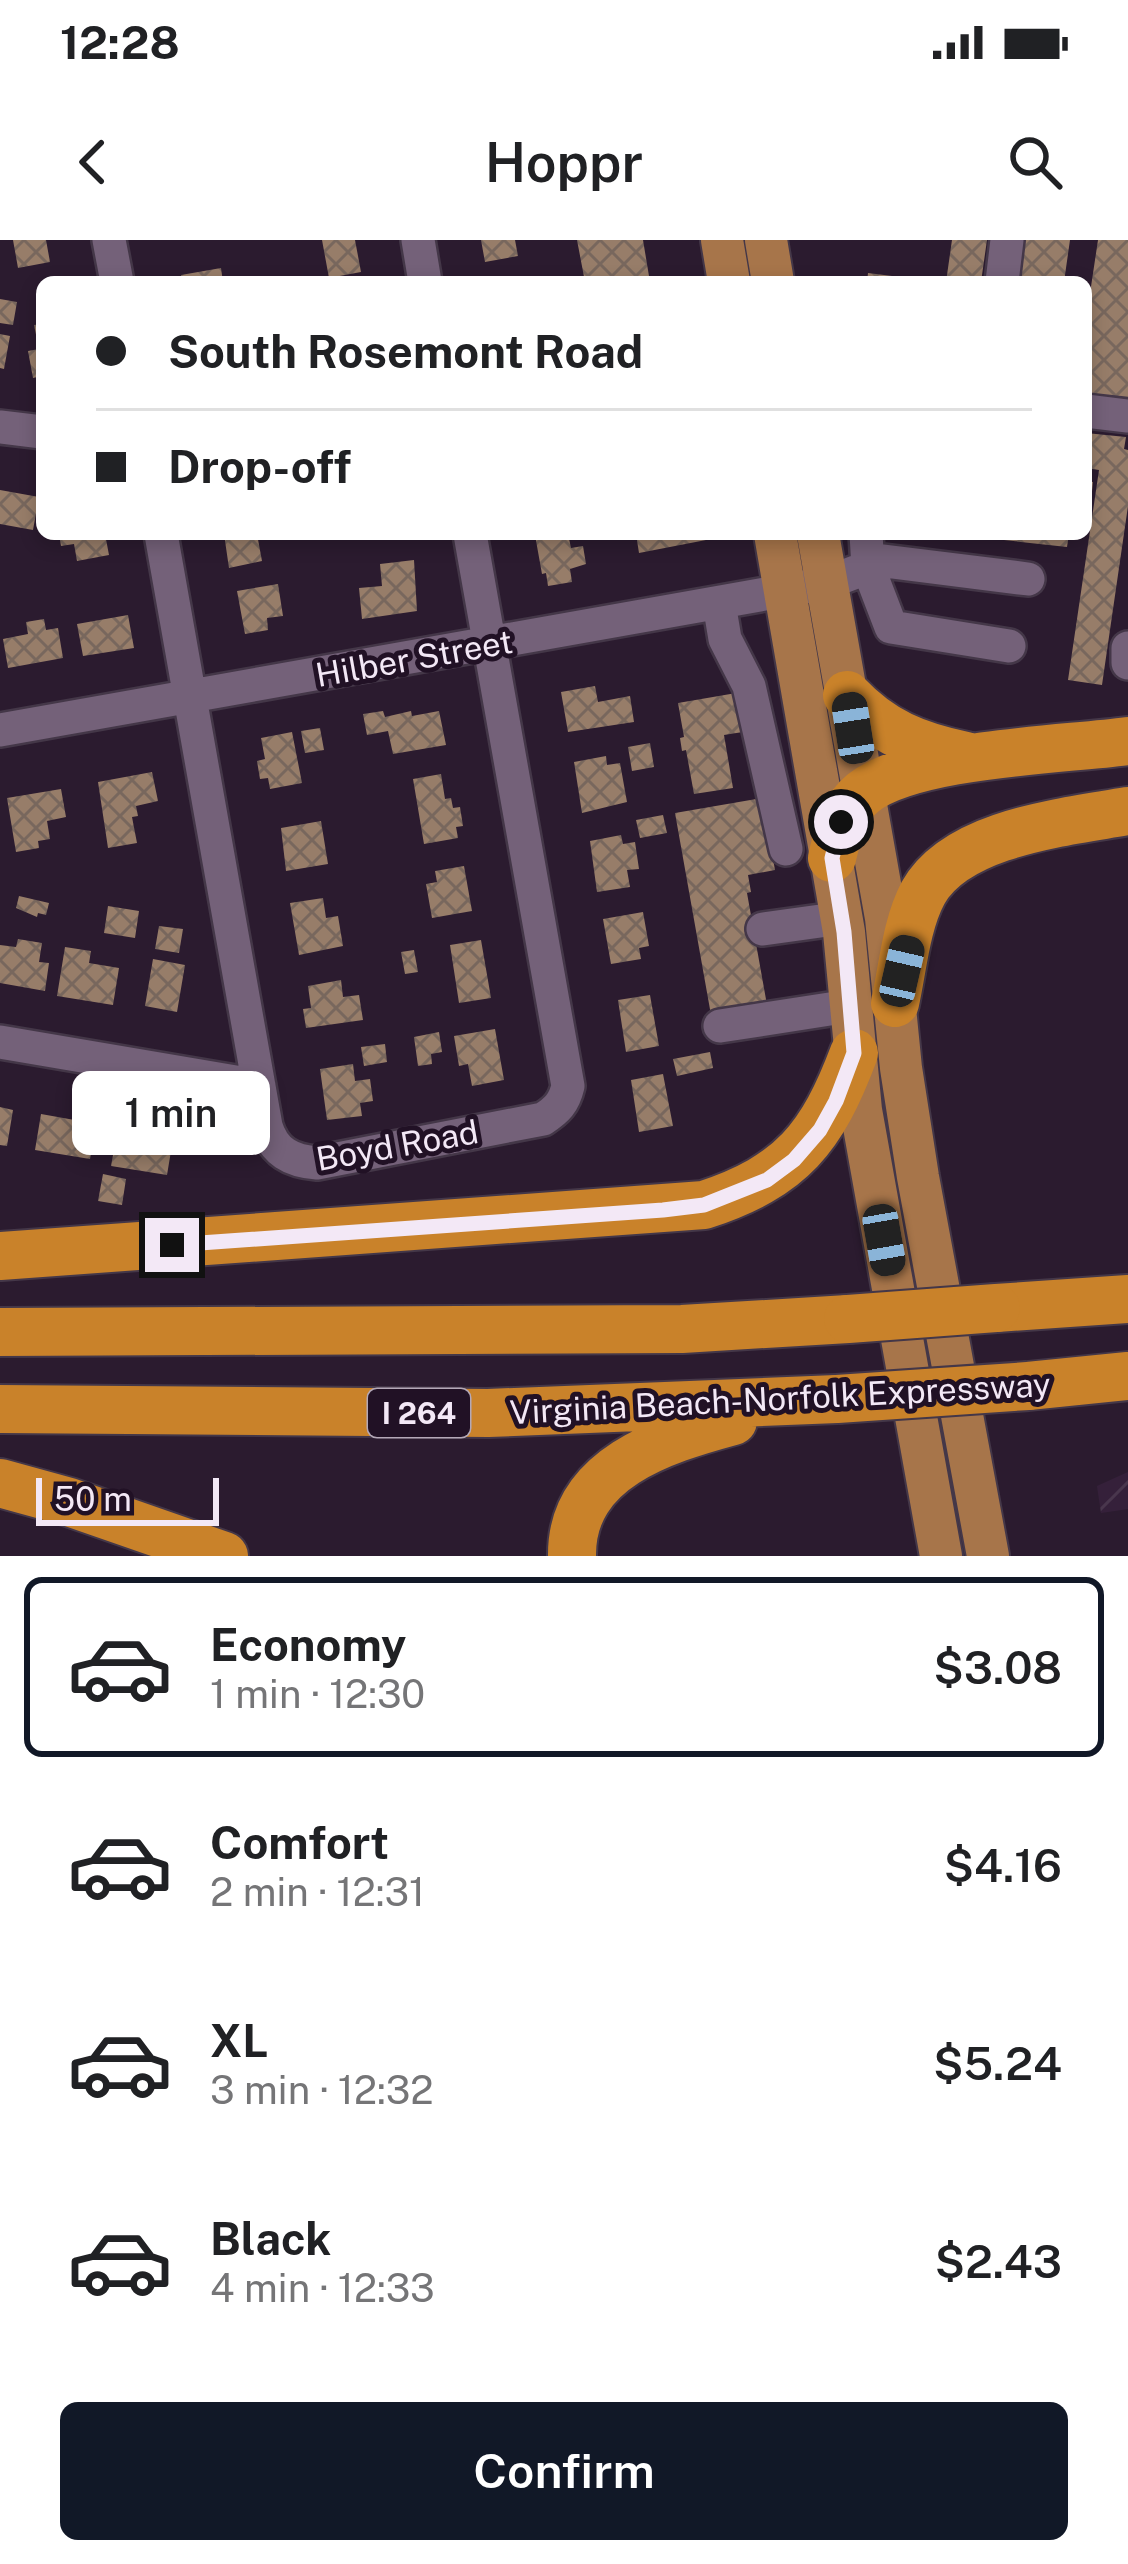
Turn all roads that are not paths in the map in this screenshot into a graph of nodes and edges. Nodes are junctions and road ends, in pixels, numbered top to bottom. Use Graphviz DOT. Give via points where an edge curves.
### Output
graph roads {
  1 [pos="109,240"];
  2 [pos="418,240"];
  3 [pos="722,240"];
  4 [pos="766,240"];
  5 [pos="1007,240"];
  6 [pos="116,276"];
  7 [pos="424,276"];
  8 [pos="728,276"];
  9 [pos="772,276"];
  10 [pos="1003,276"];
  11 [pos="1092,413"];
  12 [pos="1128,416"];
  13 [pos="0,427"];
  14 [pos="36,431"];
  15 [pos="162,540"];
  16 [pos="471,540"];
  17 [pos="779,540"];
  18 [pos="817,540"];
  19 [pos="867,551"];
  20 [pos="1028,579"];
  21 [pos="806,587"];
  22 [pos="719,603"];
  23 [pos="492,644"];
  24 [pos="1009,646"];
  25 [pos="1128,648"];
  26 [pos="1128,663"];
  27 [pos="848,695"];
  28 [pos="191,697"];
  29 [pos="0,730"];
  30 [pos="1128,741"];
  31 [pos="813,749"];
  32 [pos="766,755"];
  33 [pos="977,758"];
  34 [pos="865,791"];
  35 [pos="1128,811"];
  36 [pos="806,839"];
  37 [pos="842,918"];
  38 [pos="763,929"];
  39 [pos="866,1020"];
  40 [pos="720,1026"];
  41 [pos="0,1042"];
  42 [pos="259,1087"];
  43 [pos="0,1256"];
  44 [pos="1115,1295"];
  45 [pos="0,1332"];
  46 [pos="1128,1376"];
  47 [pos="837,1399"];
  48 [pos="0,1408"];
  49 [pos="0,1483"];
  50 [pos="224,1556"];
  51 [pos="572,1556"];
  52 [pos="941,1556"];
  53 [pos="988,1556"];
  1 -- 6 [label="street"];
  2 -- 7 [label="street"];
  3 -- 8 [label="main road"];
  4 -- 9 [label="main road"];
  5 -- 10 [label="street"];
  11 -- 12 [label="street"];
  13 -- 14 [label="street"];
  15 -- 28 [label="street"];
  16 -- 23 [label="street"];
  17 -- 21 [label="main road"];
  18 -- 21 [label="main road"];
  19 -- 20 [label="street" via="884,561"];
  19 -- 21 [label="street, Hilber Street"];
  19 -- 24 [label="street" via="891,627"];
  21 -- 22 [label="street, Hilber Street"];
  21 -- 27 [label="main road"];
  21 -- 31 [label="main road"];
  22 -- 23 [label="street, Hilber Street"];
  22 -- 32 [label="street"];
  23 -- 28 [label="street, Hilber Street"];
  23 -- 42 [label="street, Boyd Road" via="568,1086 558,1109 543,1119 300,1162 268,1136"];
  25 -- 26 [label="street"];
  27 -- 33 [label="highway" via="910,743"];
  27 -- 34 [label="main road"];
  28 -- 29 [label="street, Hilber Street"];
  28 -- 42 [label="street"];
  30 -- 33 [label="highway"];
  31 -- 32 [label="street"];
  31 -- 36 [label="main road"];
  32 -- 36 [label="street"];
  33 -- 34 [label="highway"];
  34 -- 36 [label="highway" via="841,822"];
  34 -- 39 [label="main road" via="886,917"];
  35 -- 39 [label="highway" via="1014,834 945,866 926,887"];
  36 -- 37 [label="main road"];
  37 -- 38 [label="street"];
  37 -- 39 [label="main road"];
  39 -- 40 [label="street"];
  39 -- 43 [label="highway" via="836,1101 794,1160 704,1205"];
  39 -- 52 [label="main road" via="861,1111"];
  39 -- 53 [label="main road" via="918,1177"];
  41 -- 42 [label="street"];
  44 -- 45 [label="highway, bridge" via="682,1329"];
  46 -- 47 [label="highway, Virginia Beach-Norfolk Expressway / I 264, bridge"];
  47 -- 48 [label="highway, Virginia Beach-Norfolk Expressway / I 264" via="488,1413"];
  47 -- 51 [label="highway" via="705,1428 626,1460 590,1496"];
  49 -- 50 [label="highway"];
}
